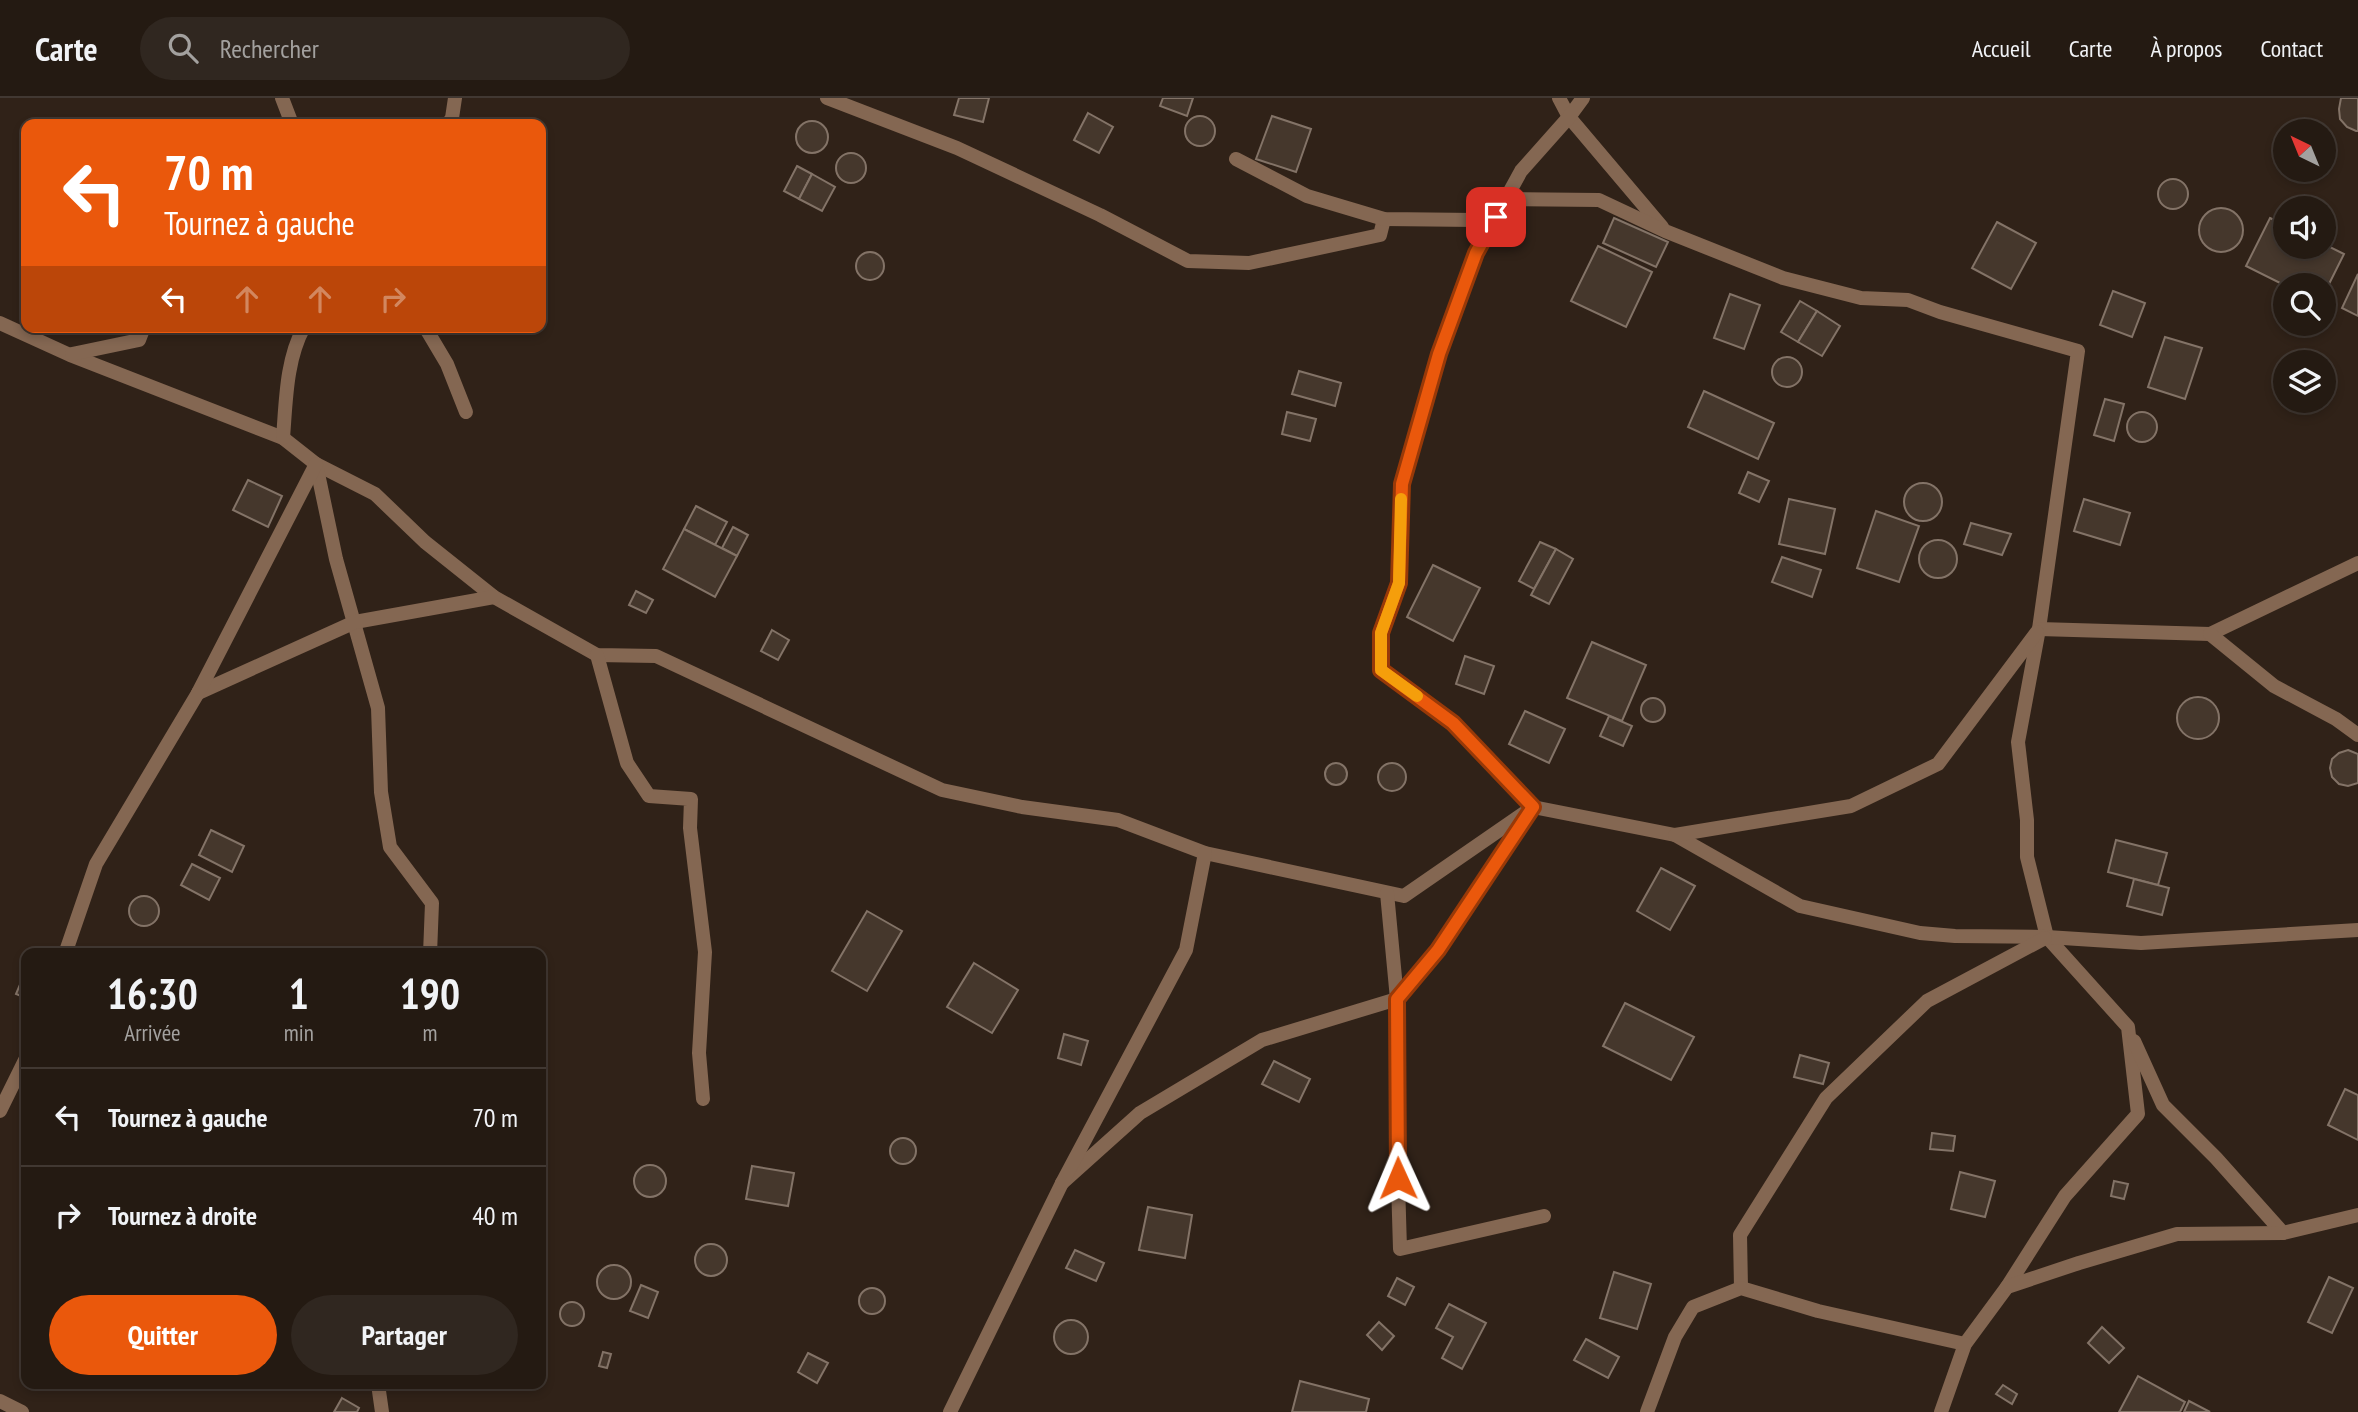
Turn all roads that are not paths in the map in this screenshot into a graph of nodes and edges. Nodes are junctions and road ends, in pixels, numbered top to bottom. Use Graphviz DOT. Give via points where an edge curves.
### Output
graph roads {
  1 [pos="282,98"];
  2 [pos="454,98"];
  3 [pos="827,98"];
  4 [pos="1559,98"];
  5 [pos="1583,98"];
  6 [pos="1569,117"];
  7 [pos="290,119"];
  8 [pos="451,119"];
  9 [pos="1236,159"];
  10 [pos="1506,199"];
  11 [pos="1384,219"];
  12 [pos="1665,231"];
  13 [pos="0,323"];
  14 [pos="21,333"];
  15 [pos="22,333"];
  16 [pos="142,333"];
  17 [pos="301,333"];
  18 [pos="429,333"];
  19 [pos="70,355"];
  20 [pos="466,412"];
  21 [pos="283,438"];
  22 [pos="316,464"];
  23 [pos="2358,563"];
  24 [pos="494,597"];
  25 [pos="355,622"];
  26 [pos="2039,629"];
  27 [pos="2210,634"];
  28 [pos="597,655"];
  29 [pos="198,693"];
  30 [pos="2358,735"];
  31 [pos="1533,807"];
  32 [pos="1675,835"];
  33 [pos="1205,853"];
  34 [pos="1387,893"];
  35 [pos="2358,930"];
  36 [pos="2047,937"];
  37 [pos="67,948"];
  38 [pos="430,948"];
  39 [pos="1397,999"];
  40 [pos="2128,1027"];
  41 [pos="21,1068"];
  42 [pos="703,1098"];
  43 [pos="0,1111"];
  44 [pos="1062,1183"];
  45 [pos="2358,1215"];
  46 [pos="1544,1216"];
  47 [pos="2283,1233"];
  48 [pos="2007,1287"];
  49 [pos="1741,1288"];
  50 [pos="1965,1344"];
  51 [pos="379,1389"];
  52 [pos="0,1401"];
  53 [pos="22,1412"];
  54 [pos="382,1412"];
  55 [pos="950,1412"];
  56 [pos="1647,1412"];
  57 [pos="1941,1412"];
  1 -- 7 [label="street"];
  2 -- 8 [label="street"];
  3 -- 11 [label="street" via="957,148 1188,261 1249,263 1380,235"];
  4 -- 6 [label="street"];
  5 -- 6 [label="street"];
  6 -- 10 [label="street" via="1521,171"];
  6 -- 12 [label="street"];
  9 -- 11 [label="street" via="1307,196"];
  10 -- 11 [label="street" via="1476,220"];
  10 -- 12 [label="street" via="1598,200"];
  10 -- 31 [label="street" via="1476,253 1439,354 1402,484 1399,583 1381,633 1381,670 1453,723"];
  12 -- 26 [label="street" via="1795,282 1861,298 1908,300 2078,351"];
  13 -- 14 [label="street"];
  15 -- 19 [label="street"];
  16 -- 19 [label="street" via="139,340"];
  17 -- 21 [label="street" via="288,382"];
  18 -- 20 [label="street"];
  19 -- 21 [label="street"];
  21 -- 22 [label="street"];
  22 -- 24 [label="street" via="375,494"];
  22 -- 25 [label="street"];
  22 -- 29 [label="street"];
  23 -- 27 [label="street"];
  24 -- 25 [label="street"];
  24 -- 28 [label="street"];
  25 -- 29 [label="street"];
  25 -- 38 [label="street" via="378,709 381,792 390,847 432,903"];
  26 -- 27 [label="street"];
  26 -- 32 [label="street" via="1938,764 1851,806"];
  26 -- 36 [label="street" via="2018,741 2027,858"];
  27 -- 30 [label="street" via="2274,686"];
  28 -- 33 [label="street" via="656,656 942,790 1118,820"];
  28 -- 42 [label="street" via="627,763 649,796 691,799 690,828 705,952 699,1053"];
  29 -- 37 [label="street" via="96,863"];
  31 -- 32 [label="street"];
  31 -- 34 [label="street" via="1404,896"];
  31 -- 39 [label="street" via="1438,950"];
  32 -- 36 [label="street" via="1800,906 1920,933"];
  33 -- 34 [label="street"];
  33 -- 44 [label="street" via="1186,950"];
  34 -- 39 [label="street"];
  35 -- 36 [label="street" via="2141,943"];
  36 -- 40 [label="street"];
  36 -- 49 [label="street" via="1927,1001 1826,1098 1740,1235"];
  39 -- 44 [label="street" via="1262,1040 1140,1112"];
  39 -- 46 [label="street" via="1400,1249"];
  40 -- 47 [label="street" via="2163,1105"];
  40 -- 48 [label="street" via="2138,1114 2065,1196"];
  41 -- 43 [label="street"];
  44 -- 55 [label="street"];
  45 -- 47 [label="street"];
  47 -- 48 [label="street" via="2177,1234"];
  48 -- 50 [label="street"];
  49 -- 50 [label="street" via="1818,1311"];
  49 -- 56 [label="street" via="1693,1307 1675,1337"];
  50 -- 57 [label="street"];
  51 -- 54 [label="street"];
  52 -- 53 [label="street"];
}
